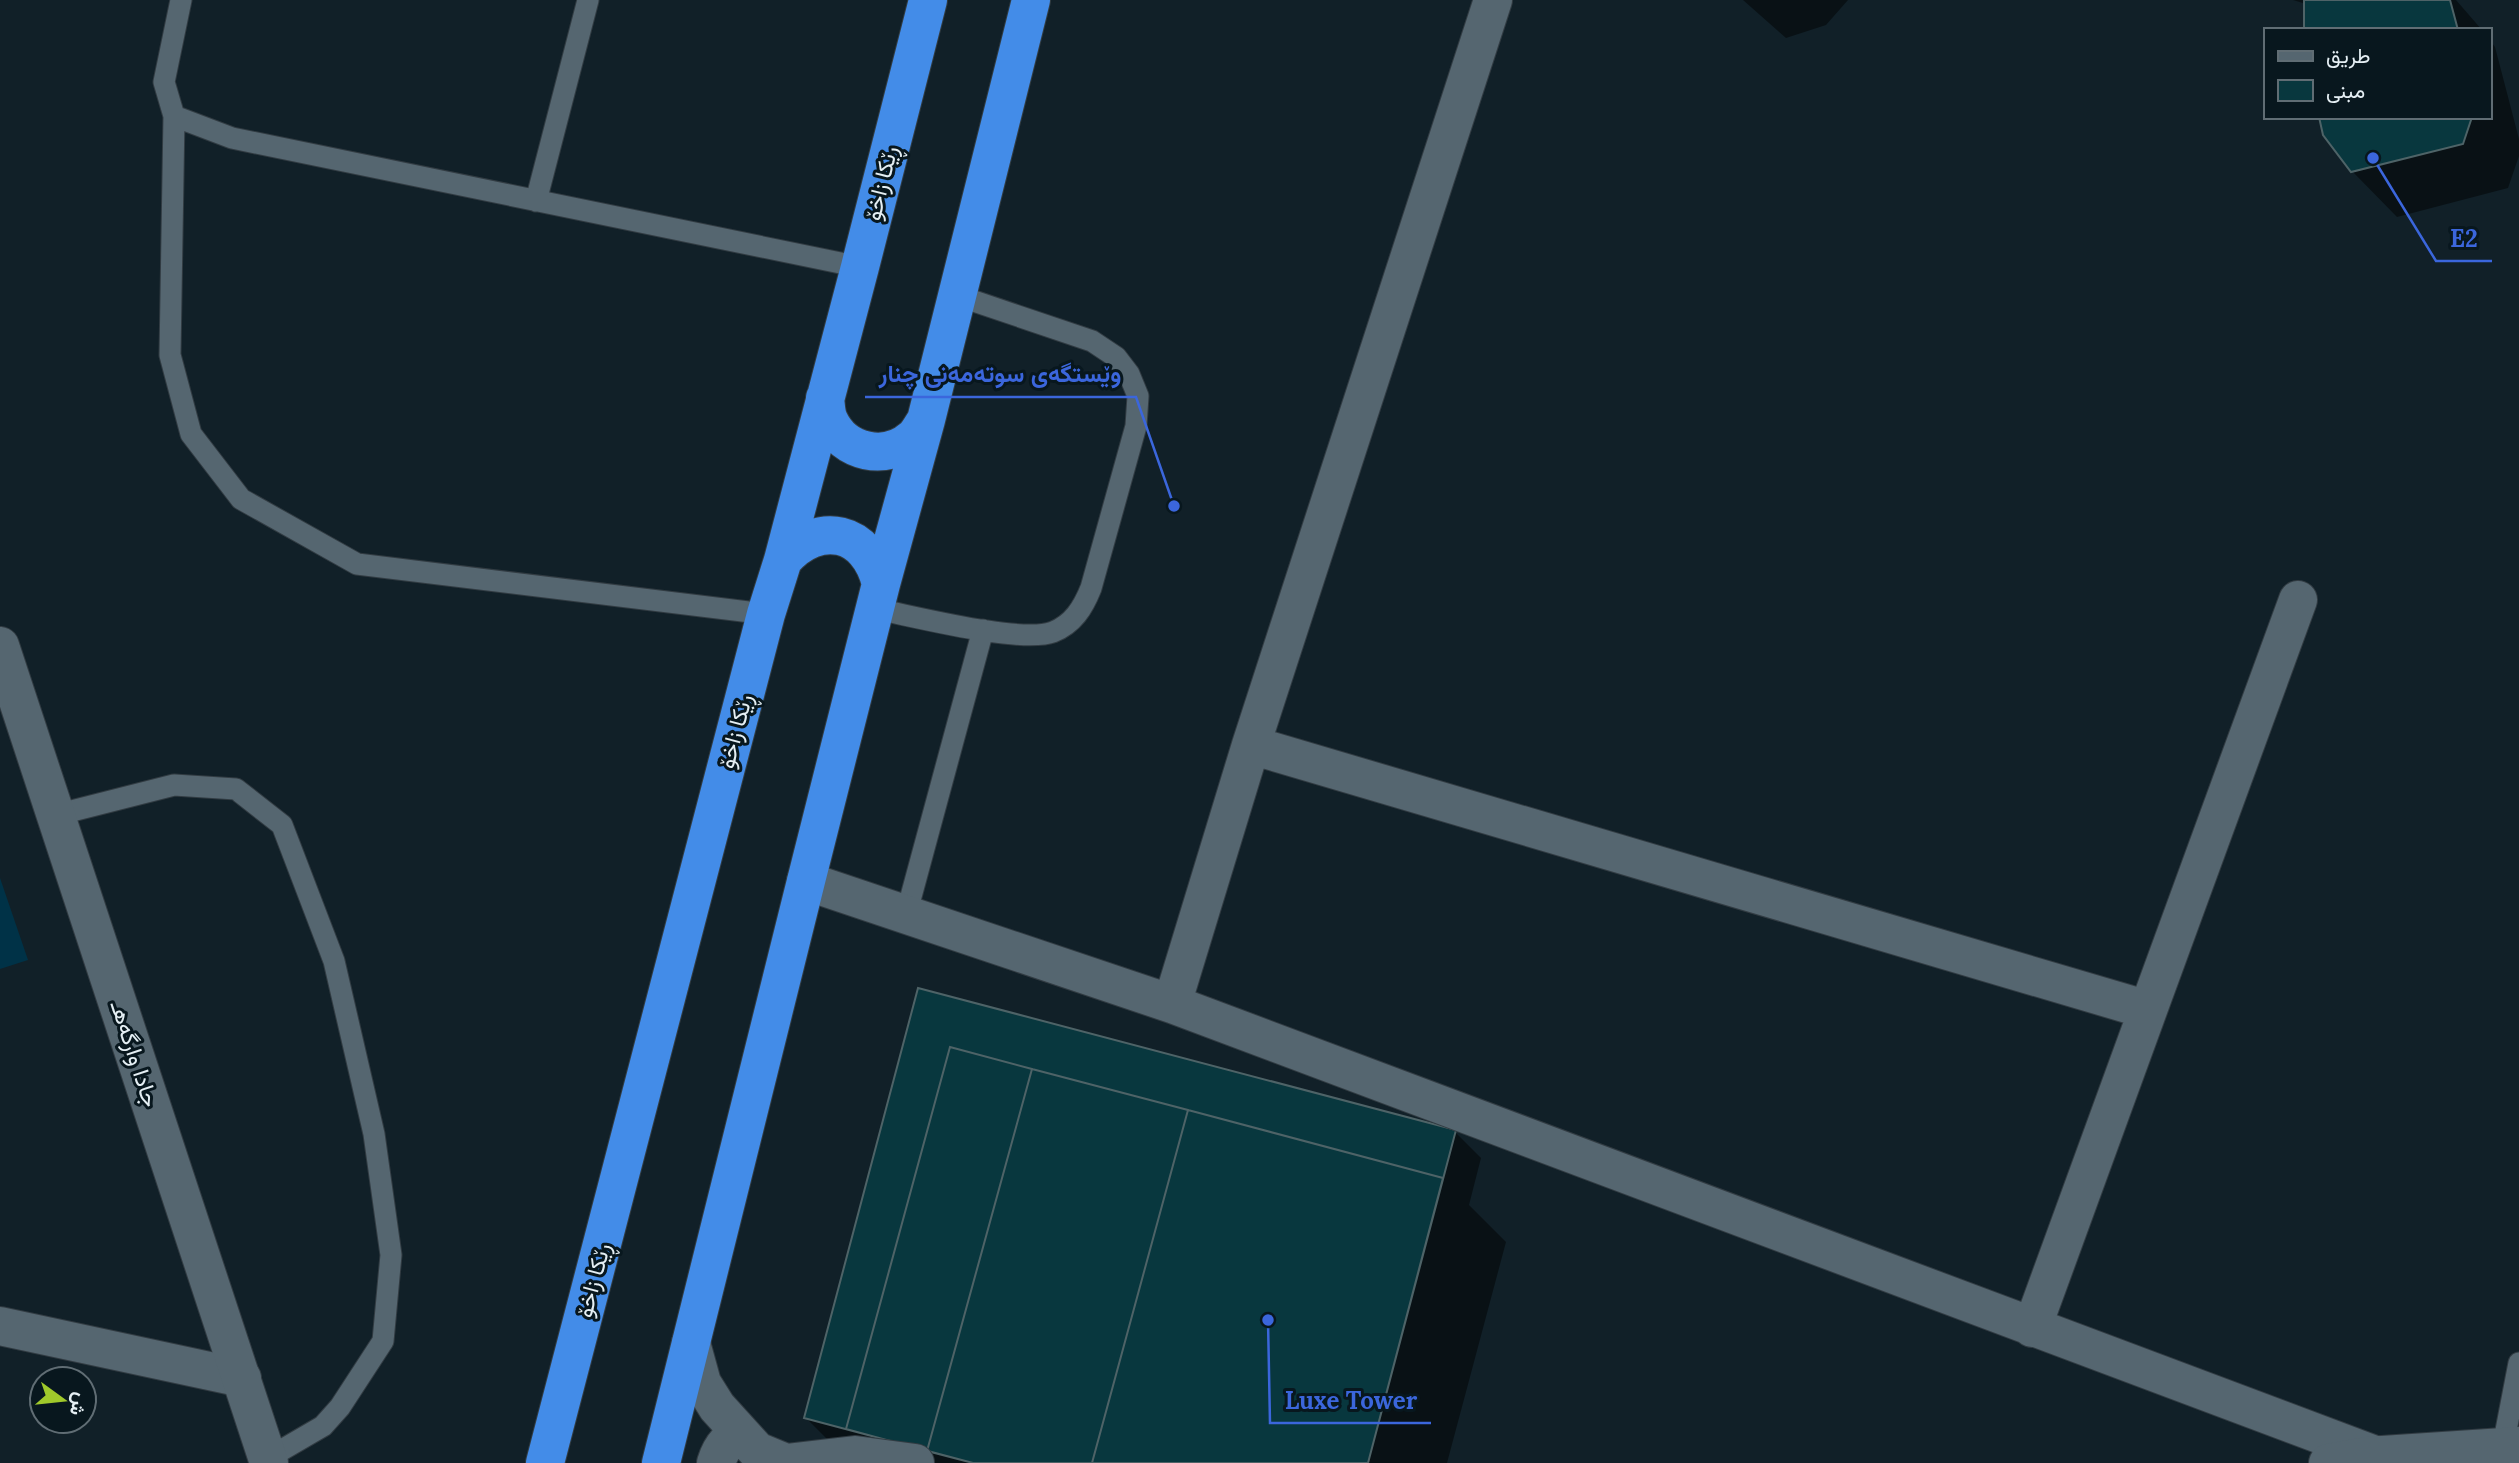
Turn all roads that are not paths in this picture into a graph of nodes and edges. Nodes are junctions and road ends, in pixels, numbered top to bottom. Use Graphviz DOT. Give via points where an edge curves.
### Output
graph roads {
  1 [pos="181,0"];
  2 [pos="588,0"];
  3 [pos="928,0"];
  4 [pos="1031,0"];
  5 [pos="1493,0"];
  6 [pos="174,116"];
  7 [pos="536,201"];
  8 [pos="860,267"];
  9 [pos="956,295"];
  10 [pos="825,398"];
  11 [pos="926,420"];
  12 [pos="783,560"];
  13 [pos="878,596"];
  14 [pos="2298,600"];
  15 [pos="766,614"];
  16 [pos="983,630"];
  17 [pos="0,646"];
  18 [pos="1251,746"];
  19 [pos="56,815"];
  20 [pos="806,881"];
  21 [pos="906,915"];
  22 [pos="1172,1004"];
  23 [pos="2148,1010"];
  24 [pos="0,1326"];
  25 [pos="2032,1328"];
  26 [pos="691,1343"];
  27 [pos="2519,1363"];
  28 [pos="242,1378"];
  29 [pos="741,1435"];
  30 [pos="2511,1446"];
  31 [pos="2375,1455"];
  32 [pos="268,1461"];
  33 [pos="545,1463"];
  34 [pos="661,1463"];
  35 [pos="716,1463"];
  36 [pos="915,1463"];
  37 [pos="2328,1463"];
  1 -- 6 [label="lane" via="164,82"];
  2 -- 7 [label="lane"];
  3 -- 8 [label="highway, ڕێکا زاخۆ"];
  4 -- 9 [label="highway"];
  5 -- 18 [label="street"];
  6 -- 7 [label="lane" via="232,138"];
  6 -- 15 [label="lane" via="170,355 191,434 241,499 357,564"];
  7 -- 8 [label="lane"];
  8 -- 10 [label="highway, ڕێکا زاخۆ"];
  9 -- 11 [label="highway"];
  9 -- 16 [label="lane" via="1092,341 1116,357 1138,396 1136,426 1083,607 1069,623 1051,633"];
  10 -- 11 [label="highway" via="828,419 839,436 856,449 876,453 897,449 914,438"];
  10 -- 12 [label="highway, ڕێکا زاخۆ"];
  11 -- 13 [label="highway"];
  12 -- 13 [label="highway" via="795,546 813,537 850,538 877,565"];
  12 -- 15 [label="highway, ڕێکا زاخۆ"];
  13 -- 16 [label="lane"];
  13 -- 20 [label="highway"];
  14 -- 23 [label="street"];
  15 -- 33 [label="highway, ڕێکا زاخۆ"];
  16 -- 21 [label="lane"];
  17 -- 19 [label="street, جادا وارگه‌هـ"];
  18 -- 22 [label="street"];
  18 -- 23 [label="street"];
  19 -- 28 [label="street, جادا وارگه‌هـ"];
  19 -- 32 [label="lane" via="174,785 236,789 282,825 334,961 374,1134 391,1255 383,1341 323,1426"];
  20 -- 21 [label="street"];
  20 -- 26 [label="highway"];
  21 -- 22 [label="street"];
  22 -- 25 [label="street"];
  23 -- 25 [label="street"];
  24 -- 28 [label="street"];
  25 -- 31 [label="street"];
  26 -- 29 [label="street" via="702,1383"];
  26 -- 34 [label="highway"];
  27 -- 30 [label="lane"];
  28 -- 32 [label="street, جادا وارگه‌هـ"];
  29 -- 35 [label="street" via="726,1444"];
  29 -- 36 [label="street" via="757,1451 786,1463 855,1455"];
  30 -- 31 [label="street"];
  31 -- 37 [label="street"];
}
